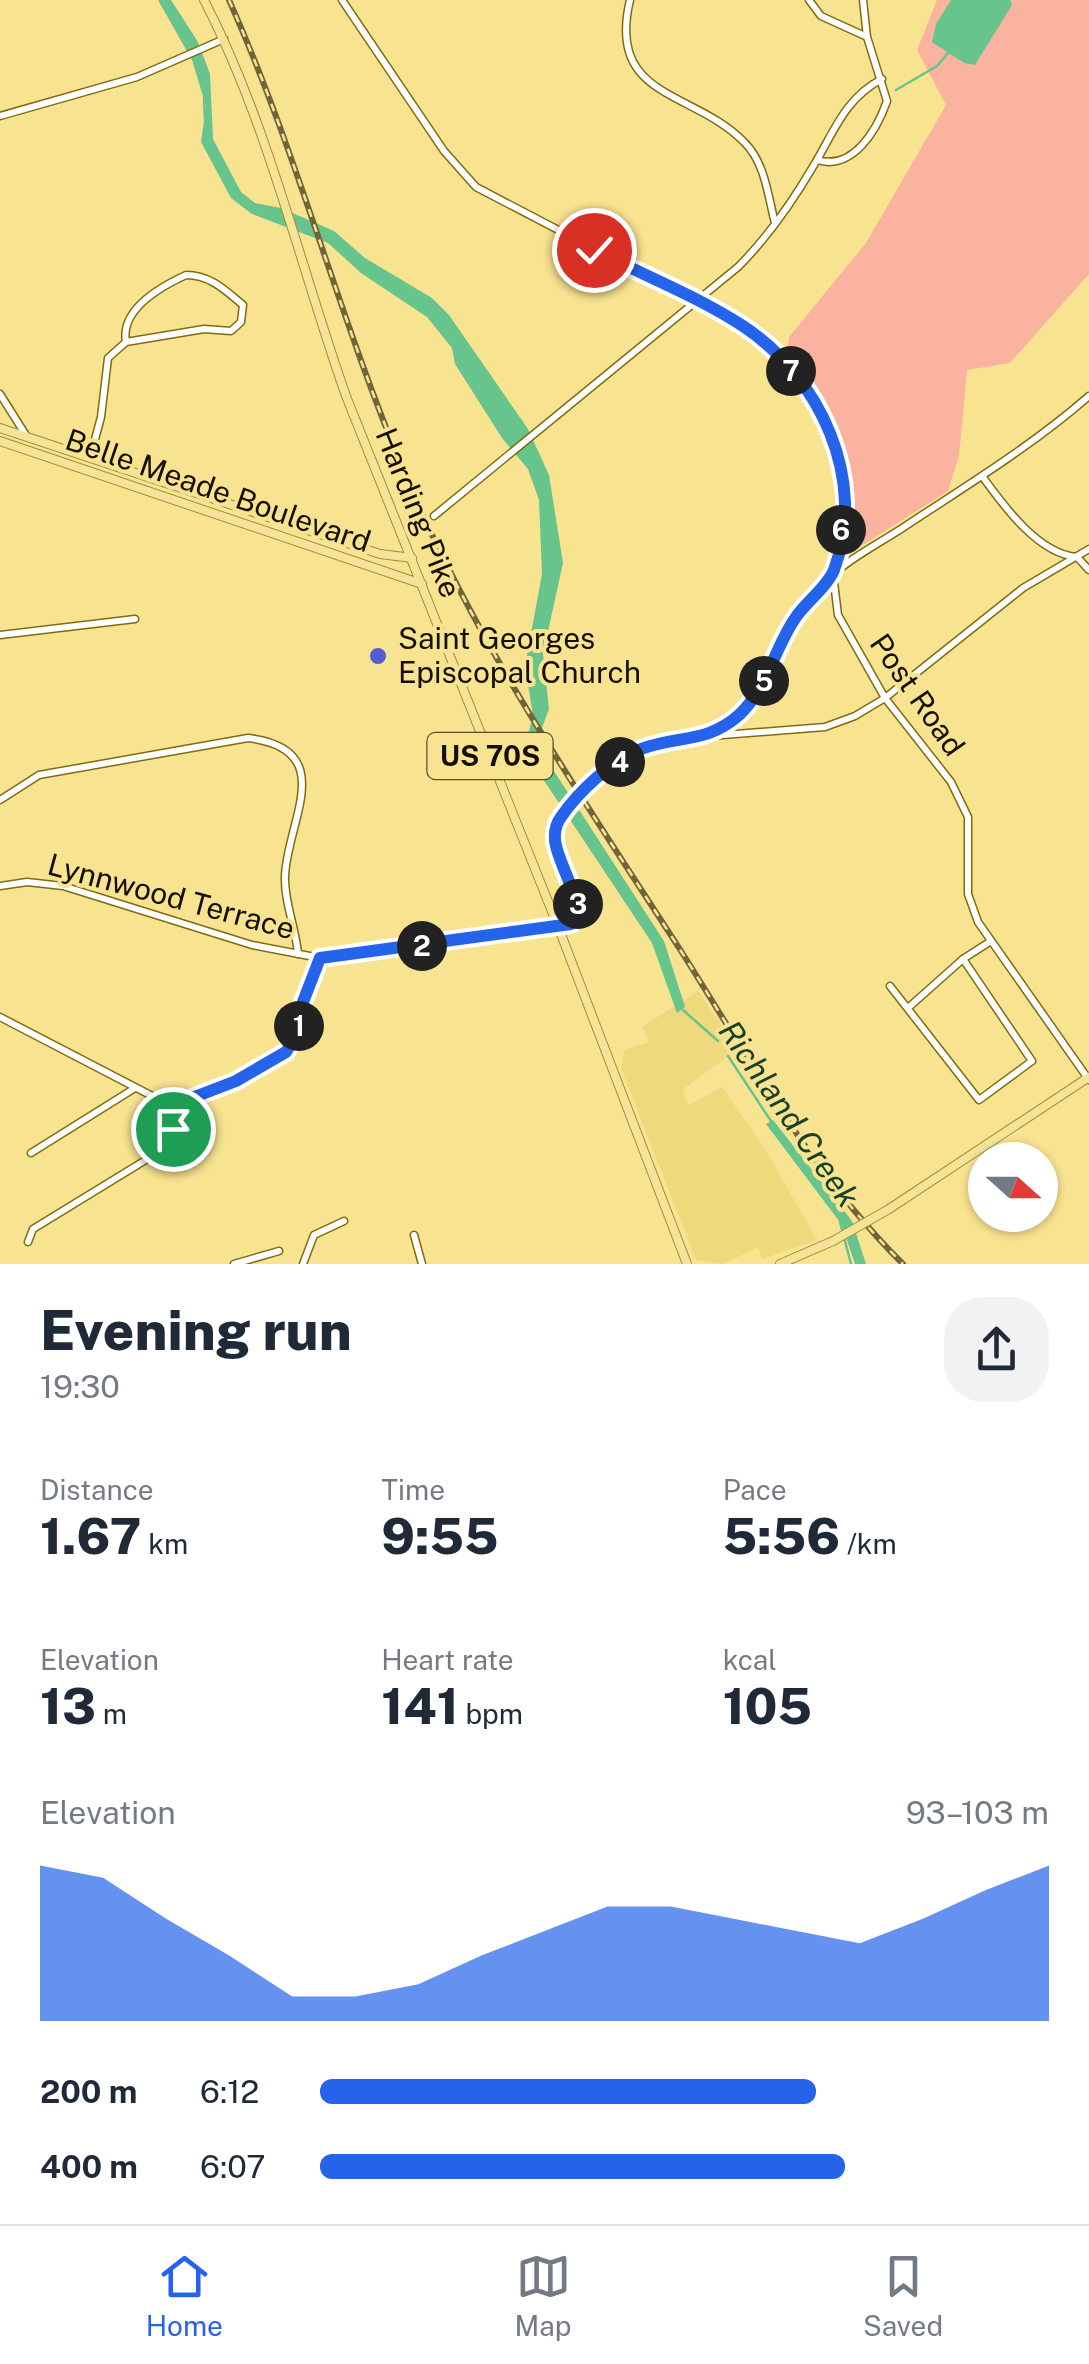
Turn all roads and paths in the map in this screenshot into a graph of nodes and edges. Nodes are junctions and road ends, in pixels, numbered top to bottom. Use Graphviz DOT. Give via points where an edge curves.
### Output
graph roads {
  1 [pos="204,0"];
  2 [pos="630,0"];
  3 [pos="809,0"];
  4 [pos="862,0"];
  5 [pos="346,2"];
  6 [pos="862,17"];
  7 [pos="847,26"];
  8 [pos="866,37"];
  9 [pos="224,39"];
  10 [pos="882,79"];
  11 [pos="0,116"];
  12 [pos="817,160"];
  13 [pos="776,222"];
  14 [pos="696,303"];
  15 [pos="126,342"];
  16 [pos="0,394"];
  17 [pos="1089,396"];
  18 [pos="0,428"];
  19 [pos="26,436"];
  20 [pos="0,441"];
  21 [pos="22,449"];
  22 [pos="90,458"];
  23 [pos="86,470"];
  24 [pos="982,476"];
  25 [pos="226,504"];
  26 [pos="222,516"];
  27 [pos="434,516"];
  28 [pos="298,527"];
  29 [pos="293,540"];
  30 [pos="346,543"];
  31 [pos="1089,549"];
  32 [pos="341,556"];
  33 [pos="1078,557"];
  34 [pos="412,558"];
  35 [pos="1089,570"];
  36 [pos="833,574"];
  37 [pos="422,584"];
  38 [pos="136,619"];
  39 [pos="0,636"];
  40 [pos="884,698"];
  41 [pos="710,736"];
  42 [pos="484,741"];
  43 [pos="444,757"];
  44 [pos="0,800"];
  45 [pos="0,886"];
  46 [pos="559,929"];
  47 [pos="991,941"];
  48 [pos="298,954"];
  49 [pos="320,958"];
  50 [pos="963,959"];
  51 [pos="890,986"];
  52 [pos="909,1007"];
  53 [pos="0,1017"];
  54 [pos="1089,1078"];
  55 [pos="135,1088"];
  56 [pos="184,1101"];
  57 [pos="31,1153"];
  58 [pos="344,1221"];
  59 [pos="414,1235"];
  60 [pos="28,1242"];
  61 [pos="279,1251"];
  62 [pos="234,1264"];
  63 [pos="304,1264"];
  64 [pos="422,1264"];
  65 [pos="690,1264"];
  66 [pos="780,1264"];
  1 -- 9 [label="main road, Harding Pike / US 70S"];
  2 -- 13 [label="street" via="625,40 631,60 648,82 745,142 757,157"];
  3 -- 7 [label="street" via="822,16"];
  4 -- 6 [label="street"];
  5 -- 14 [label="street, Post Road" via="444,151 476,187"];
  6 -- 7 [label="street"];
  6 -- 8 [label="street"];
  7 -- 8 [label="street"];
  8 -- 10 [label="street"];
  9 -- 11 [label="street" via="137,77"];
  9 -- 34 [label="main road, Harding Pike / US 70S" via="286,197 340,380"];
  10 -- 12 [label="street" via="845,110"];
  10 -- 12 [label="street" via="887,102 860,149 835,162"];
  12 -- 13 [label="street"];
  13 -- 14 [label="street" via="738,268"];
  14 -- 27 [label="street"];
  14 -- 36 [label="street, Post Road" via="768,347 825,420 844,480"];
  15 -- 15 [label="street" via="231,331 244,310 220,284 186,275 132,312"];
  15 -- 22 [label="street" via="108,358"];
  16 -- 19 [label="street"];
  17 -- 24 [label="street"];
  18 -- 19 [label="main road, Belle Meade Boulevard"];
  19 -- 21 [label="main road"];
  19 -- 22 [label="main road, Belle Meade Boulevard"];
  20 -- 21 [label="main road, Belle Meade Boulevard"];
  21 -- 23 [label="main road, Belle Meade Boulevard"];
  22 -- 23 [label="main road"];
  22 -- 25 [label="main road, Belle Meade Boulevard"];
  23 -- 26 [label="main road, Belle Meade Boulevard"];
  24 -- 33 [label="street" via="1024,525 1066,556"];
  24 -- 36 [label="street"];
  25 -- 26 [label="main road"];
  25 -- 28 [label="main road, Belle Meade Boulevard"];
  26 -- 29 [label="main road, Belle Meade Boulevard"];
  28 -- 29 [label="main road"];
  28 -- 30 [label="main road, Belle Meade Boulevard"];
  29 -- 32 [label="main road, Belle Meade Boulevard"];
  30 -- 32 [label="main road"];
  30 -- 34 [label="main road, Belle Meade Boulevard"];
  31 -- 33 [label="street"];
  32 -- 37 [label="main road, Belle Meade Boulevard"];
  33 -- 35 [label="street"];
  33 -- 40 [label="street" via="1022,588"];
  34 -- 37 [label="main road, Harding Pike / US 70S"];
  36 -- 40 [label="street, Post Road" via="838,614"];
  36 -- 41 [label="street" via="786,632 753,698"];
  37 -- 42 [label="main road, Harding Pike / US 70S"];
  38 -- 39 [label="street"];
  40 -- 41 [label="street" via="826,728"];
  40 -- 47 [label="street, Post Road" via="951,782 968,816 968,894"];
  41 -- 46 [label="street, bridge" via="643,748 598,777 563,814 556,844 578,908 571,924"];
  42 -- 43 [label="street"];
  42 -- 46 [label="main road, Harding Pike / US 70S"];
  44 -- 48 [label="street" via="39,775 248,738 280,746 294,758 304,784 285,871"];
  45 -- 48 [label="street, Lynnwood Terrace" via="58,885"];
  46 -- 49 [label="street, Lynnwood Terrace"];
  46 -- 65 [label="main road, Harding Pike / US 70S"];
  47 -- 50 [label="street"];
  47 -- 54 [label="street, Post Road"];
  48 -- 49 [label="street, Lynnwood Terrace"];
  49 -- 56 [label="street" via="286,1052"];
  50 -- 52 [label="street"];
  50 -- 52 [label="street" via="1032,1061 980,1100"];
  51 -- 52 [label="street"];
  53 -- 55 [label="street"];
  54 -- 66 [label="main road, bridge" via="890,1209"];
  55 -- 56 [label="street"];
  55 -- 57 [label="street"];
  56 -- 60 [label="street" via="162,1150 33,1229"];
  58 -- 63 [label="street" via="314,1236"];
  59 -- 64 [label="street"];
  61 -- 62 [label="street"];
}
